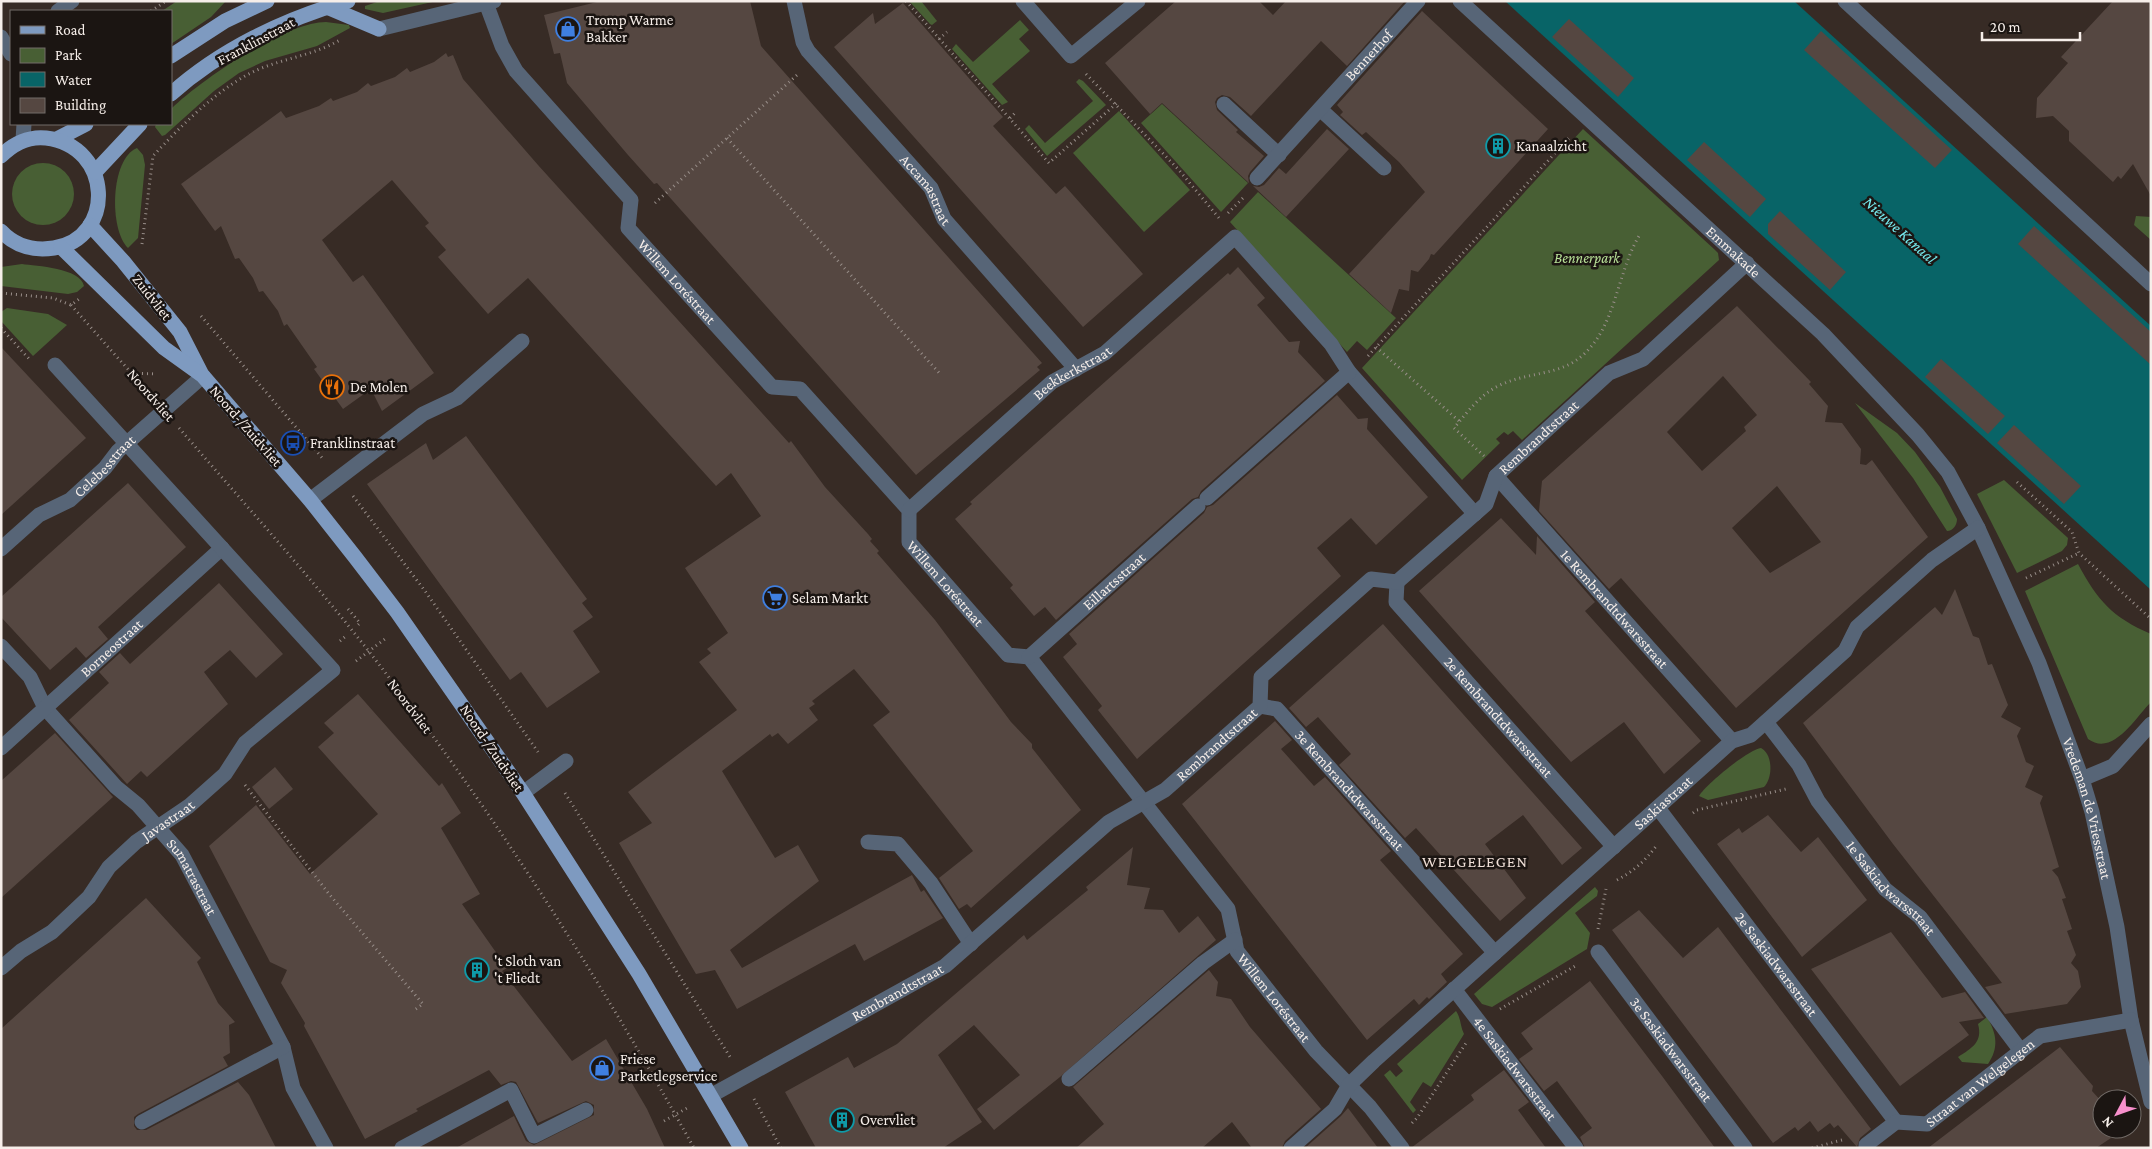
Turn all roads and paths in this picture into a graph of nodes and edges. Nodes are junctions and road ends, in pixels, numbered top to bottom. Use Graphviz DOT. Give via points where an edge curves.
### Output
graph roads {
  1 [pos="72,1"];
  2 [pos="166,1"];
  3 [pos="348,1"];
  4 [pos="794,1"];
  5 [pos="906,1"];
  6 [pos="1022,1"];
  7 [pos="1138,1"];
  8 [pos="1418,1"];
  9 [pos="1460,1"];
  10 [pos="1846,1"];
  11 [pos="261,2"];
  12 [pos="490,2"];
  13 [pos="327,7"];
  14 [pos="59,10"];
  15 [pos="152,10"];
  16 [pos="379,29"];
  17 [pos="947,32"];
  18 [pos="1,37"];
  19 [pos="939,39"];
  20 [pos="10,52"];
  21 [pos="172,55"];
  22 [pos="1071,56"];
  23 [pos="800,72"];
  24 [pos="172,93"];
  25 [pos="1117,103"];
  26 [pos="1224,104"];
  27 [pos="1320,109"];
  28 [pos="1017,111"];
  29 [pos="1010,118"];
  30 [pos="24,125"];
  31 [pos="84,125"];
  32 [pos="139,125"];
  33 [pos="727,138"];
  34 [pos="1569,138"];
  35 [pos="57,139"];
  36 [pos="23,140"];
  37 [pos="1279,154"];
  38 [pos="1,156"];
  39 [pos="152,156"];
  40 [pos="1384,168"];
  41 [pos="95,172"];
  42 [pos="1257,178"];
  43 [pos="1246,194"];
  44 [pos="653,205"];
  45 [pos="90,225"];
  46 [pos="1639,236"];
  47 [pos="5,240"];
  48 [pos="61,246"];
  49 [pos="1747,263"];
  50 [pos="2151,284"];
  51 [pos="71,305"];
  52 [pos="1,328"];
  53 [pos="522,341"];
  54 [pos="1376,347"];
  55 [pos="33,363"];
  56 [pos="55,365"];
  57 [pos="1076,369"];
  58 [pos="1349,372"];
  59 [pos="940,375"];
  60 [pos="203,376"];
  61 [pos="164,410"];
  62 [pos="1460,421"];
  63 [pos="127,443"];
  64 [pos="1496,476"];
  65 [pos="2017,482"];
  66 [pos="310,500"];
  67 [pos="909,510"];
  68 [pos="1475,514"];
  69 [pos="1978,528"];
  70 [pos="222,548"];
  71 [pos="1,549"];
  72 [pos="2079,553"];
  73 [pos="2021,581"];
  74 [pos="1398,582"];
  75 [pos="348,609"];
  76 [pos="2151,619"];
  77 [pos="357,626"];
  78 [pos="1,646"];
  79 [pos="1029,657"];
  80 [pos="1260,706"];
  81 [pos="45,708"];
  82 [pos="1766,722"];
  83 [pos="2151,724"];
  84 [pos="1732,740"];
  85 [pos="1,748"];
  86 [pos="566,761"];
  87 [pos="230,767"];
  88 [pos="1806,777"];
  89 [pos="2082,779"];
  90 [pos="523,793"];
  91 [pos="1144,802"];
  92 [pos="1658,808"];
  93 [pos="159,827"];
  94 [pos="1674,829"];
  95 [pos="868,842"];
  96 [pos="1614,847"];
  97 [pos="1235,940"];
  98 [pos="971,944"];
  99 [pos="1598,952"];
  100 [pos="1495,953"];
  101 [pos="1,968"];
  102 [pos="1454,989"];
  103 [pos="413,1011"];
  104 [pos="2131,1020"];
  105 [pos="283,1047"];
  106 [pos="2021,1051"];
  107 [pos="1069,1080"];
  108 [pos="1349,1084"];
  109 [pos="712,1095"];
  110 [pos="2151,1102"];
  111 [pos="586,1110"];
  112 [pos="676,1115"];
  113 [pos="664,1121"];
  114 [pos="142,1122"];
  115 [pos="1896,1122"];
  116 [pos="326,1148"];
  117 [pos="402,1148"];
  118 [pos="694,1148"];
  119 [pos="742,1148"];
  120 [pos="1291,1148"];
  121 [pos="1402,1148"];
  122 [pos="1576,1148"];
  123 [pos="1745,1148"];
  124 [pos="1866,1148"];
  1 -- 14 [label="street"];
  2 -- 15 [label="path"];
  3 -- 13 [label="main road, Franklinstraat"];
  4 -- 57 [label="street, Accamastraat" via="808,51 931,188 944,219"];
  5 -- 19 [label="path"];
  6 -- 22 [label="street"];
  7 -- 22 [label="street"];
  8 -- 27 [label="street, Bennerhof"];
  9 -- 49 [label="street, Emmakade"];
  10 -- 50 [label="street"];
  11 -- 21 [label="main road, Franklinstraat"];
  12 -- 16 [label="street"];
  12 -- 67 [label="street, Willem Loréstraat" via="502,46 516,71 631,200 628,228 772,387 800,389"];
  13 -- 16 [label="main road"];
  13 -- 24 [label="main road, Franklinstraat" via="272,28 230,51"];
  16 -- 39 [label="path" via="354,34 318,52 272,65 242,79 217,96"];
  17 -- 19 [label="path"];
  18 -- 20 [label="street"];
  19 -- 29 [label="path"];
  22 -- 25 [label="path"];
  23 -- 33 [label="path"];
  25 -- 29 [label="path" via="1049,163"];
  25 -- 43 [label="path" via="1221,221"];
  26 -- 37 [label="street"];
  27 -- 37 [label="street, Bennerhof"];
  27 -- 40 [label="street"];
  28 -- 29 [label="path"];
  30 -- 36 [label="street"];
  31 -- 35 [label="main road"];
  32 -- 41 [label="main road"];
  33 -- 44 [label="path"];
  33 -- 59 [label="path"];
  34 -- 54 [label="path"];
  35 -- 36 [label="main road"];
  35 -- 41 [label="main road" via="86,157"];
  36 -- 38 [label="main road"];
  37 -- 42 [label="street, Bennerhof"];
  41 -- 45 [label="main road" via="99,190 97,208"];
  45 -- 48 [label="main road" via="77,238"];
  45 -- 60 [label="main road, Zuidvliet" via="180,332"];
  46 -- 62 [label="path" via="1628,255 1606,321 1591,347 1569,365 1503,383 1480,399"];
  47 -- 48 [label="main road" via="43,250"];
  48 -- 60 [label="main road" via="164,348"];
  49 -- 64 [label="street, Rembrandtstraat" via="1643,359 1609,373"];
  49 -- 69 [label="street, Emmakade" via="1823,334 1918,435 1948,472"];
  51 -- 61 [label="path, Noordvliet"];
  52 -- 55 [label="path"];
  53 -- 66 [label="street" via="457,398 423,414"];
  54 -- 58 [label="path"];
  54 -- 62 [label="path"];
  56 -- 63 [label="street"];
  57 -- 58 [label="street, Beekkerkstraat" via="1105,353 1235,237 1331,344"];
  57 -- 67 [label="street, Beekkerkstraat" via="1052,382"];
  58 -- 68 [label="street"];
  58 -- 79 [label="street, Eillartsstraat"];
  60 -- 61 [label="street, Celebesstraat"];
  60 -- 66 [label="main road, Noord-/Zuidvliet"];
  61 -- 63 [label="street, Celebesstraat"];
  61 -- 112 [label="path, Noordvliet" via="320,591 427,729 552,908"];
  62 -- 64 [label="path" via="1454,428 1484,457"];
  63 -- 70 [label="street"];
  63 -- 71 [label="street, Celebesstraat" via="70,500 39,515"];
  64 -- 68 [label="street, Rembrandtstraat" via="1486,504"];
  64 -- 84 [label="street, 1e Rembrandtdwarsstraat"];
  65 -- 72 [label="path" via="2072,532"];
  66 -- 90 [label="main road, Noord-/Zuidvliet" via="397,612"];
  67 -- 79 [label="street, Willem Loréstraat" via="909,542 1008,655"];
  68 -- 74 [label="street, Rembrandtstraat"];
  69 -- 82 [label="street, Saskiastraat" via="1932,560 1857,627 1845,651"];
  69 -- 89 [label="street, Vredeman de Vriesstraat" via="2039,663"];
  70 -- 81 [label="street, Borneostraat"];
  70 -- 87 [label="street, Javastraat" via="333,670 245,743"];
  72 -- 73 [label="path"];
  72 -- 76 [label="path"];
  74 -- 80 [label="street, Rembrandtstraat" via="1371,579 1261,677"];
  74 -- 96 [label="street, 2e Rembrandtdwarsstraat" via="1398,604"];
  75 -- 77 [label="path" via="360,623"];
  78 -- 81 [label="street, Sumatrastraat" via="30,677"];
  79 -- 91 [label="street, Willem Loréstraat"];
  80 -- 91 [label="street, Rembrandtstraat" via="1165,790"];
  80 -- 100 [label="street, 3e Rembrandtdwarsstraat" via="1277,709"];
  81 -- 85 [label="street, Borneostraat"];
  81 -- 93 [label="street, Sumatrastraat" via="116,787"];
  82 -- 84 [label="street, Saskiastraat" via="1751,735"];
  82 -- 88 [label="street, 1e Saskiadwarsstraat"];
  83 -- 89 [label="street" via="2113,766"];
  84 -- 92 [label="street, Saskiastraat"];
  86 -- 90 [label="street"];
  87 -- 93 [label="street, Javastraat" via="189,806"];
  87 -- 103 [label="path" via="329,894 423,1004"];
  88 -- 94 [label="path" via="1794,786 1697,810"];
  88 -- 106 [label="street, 1e Saskiadwarsstraat" via="1818,801 1885,889 1920,917"];
  89 -- 104 [label="street, Vredeman de Vriesstraat" via="2117,927"];
  90 -- 109 [label="main road, Noord-/Zuidvliet"];
  91 -- 97 [label="street, Willem Loréstraat" via="1228,909"];
  91 -- 98 [label="street, Rembrandtstraat" via="1109,822"];
  92 -- 94 [label="street, 2e Saskiadwarsstraat"];
  92 -- 96 [label="street, Saskiastraat"];
  93 -- 101 [label="street, Javastraat" via="108,866 90,897 52,932"];
  93 -- 105 [label="street, Sumatrastraat" via="182,855"];
  94 -- 99 [label="path" via="1644,862 1605,890 1596,943"];
  94 -- 115 [label="street, 2e Saskiadwarsstraat"];
  95 -- 98 [label="street" via="898,844 931,883"];
  96 -- 100 [label="street, Saskiastraat"];
  97 -- 107 [label="street"];
  97 -- 108 [label="street, Willem Loréstraat" via="1237,950 1310,1044"];
  98 -- 109 [label="street, Rembrandtstraat" via="945,966"];
  99 -- 123 [label="street, 3e Saskiadwarsstraat"];
  100 -- 102 [label="street, Saskiastraat"];
  102 -- 108 [label="street, Saskiastraat"];
  102 -- 122 [label="street, 4e Saskiadwarsstraat"];
  104 -- 106 [label="street, Straat van Welgelegen" via="2040,1036"];
  104 -- 110 [label="street, Vredeman de Vriesstraat"];
  105 -- 114 [label="street"];
  105 -- 116 [label="street, Sumatrastraat" via="294,1088"];
  106 -- 115 [label="street, Straat van Welgelegen" via="1927,1124"];
  108 -- 120 [label="street, Saskiastraat" via="1335,1110"];
  108 -- 121 [label="street, Willem Loréstraat"];
  109 -- 119 [label="main road, Noord-/Zuidvliet"];
  111 -- 117 [label="street" via="534,1136 511,1090"];
  112 -- 113 [label="path"];
  112 -- 118 [label="path, Noordvliet"];
  115 -- 124 [label="street" via="1866,1144"];
}
